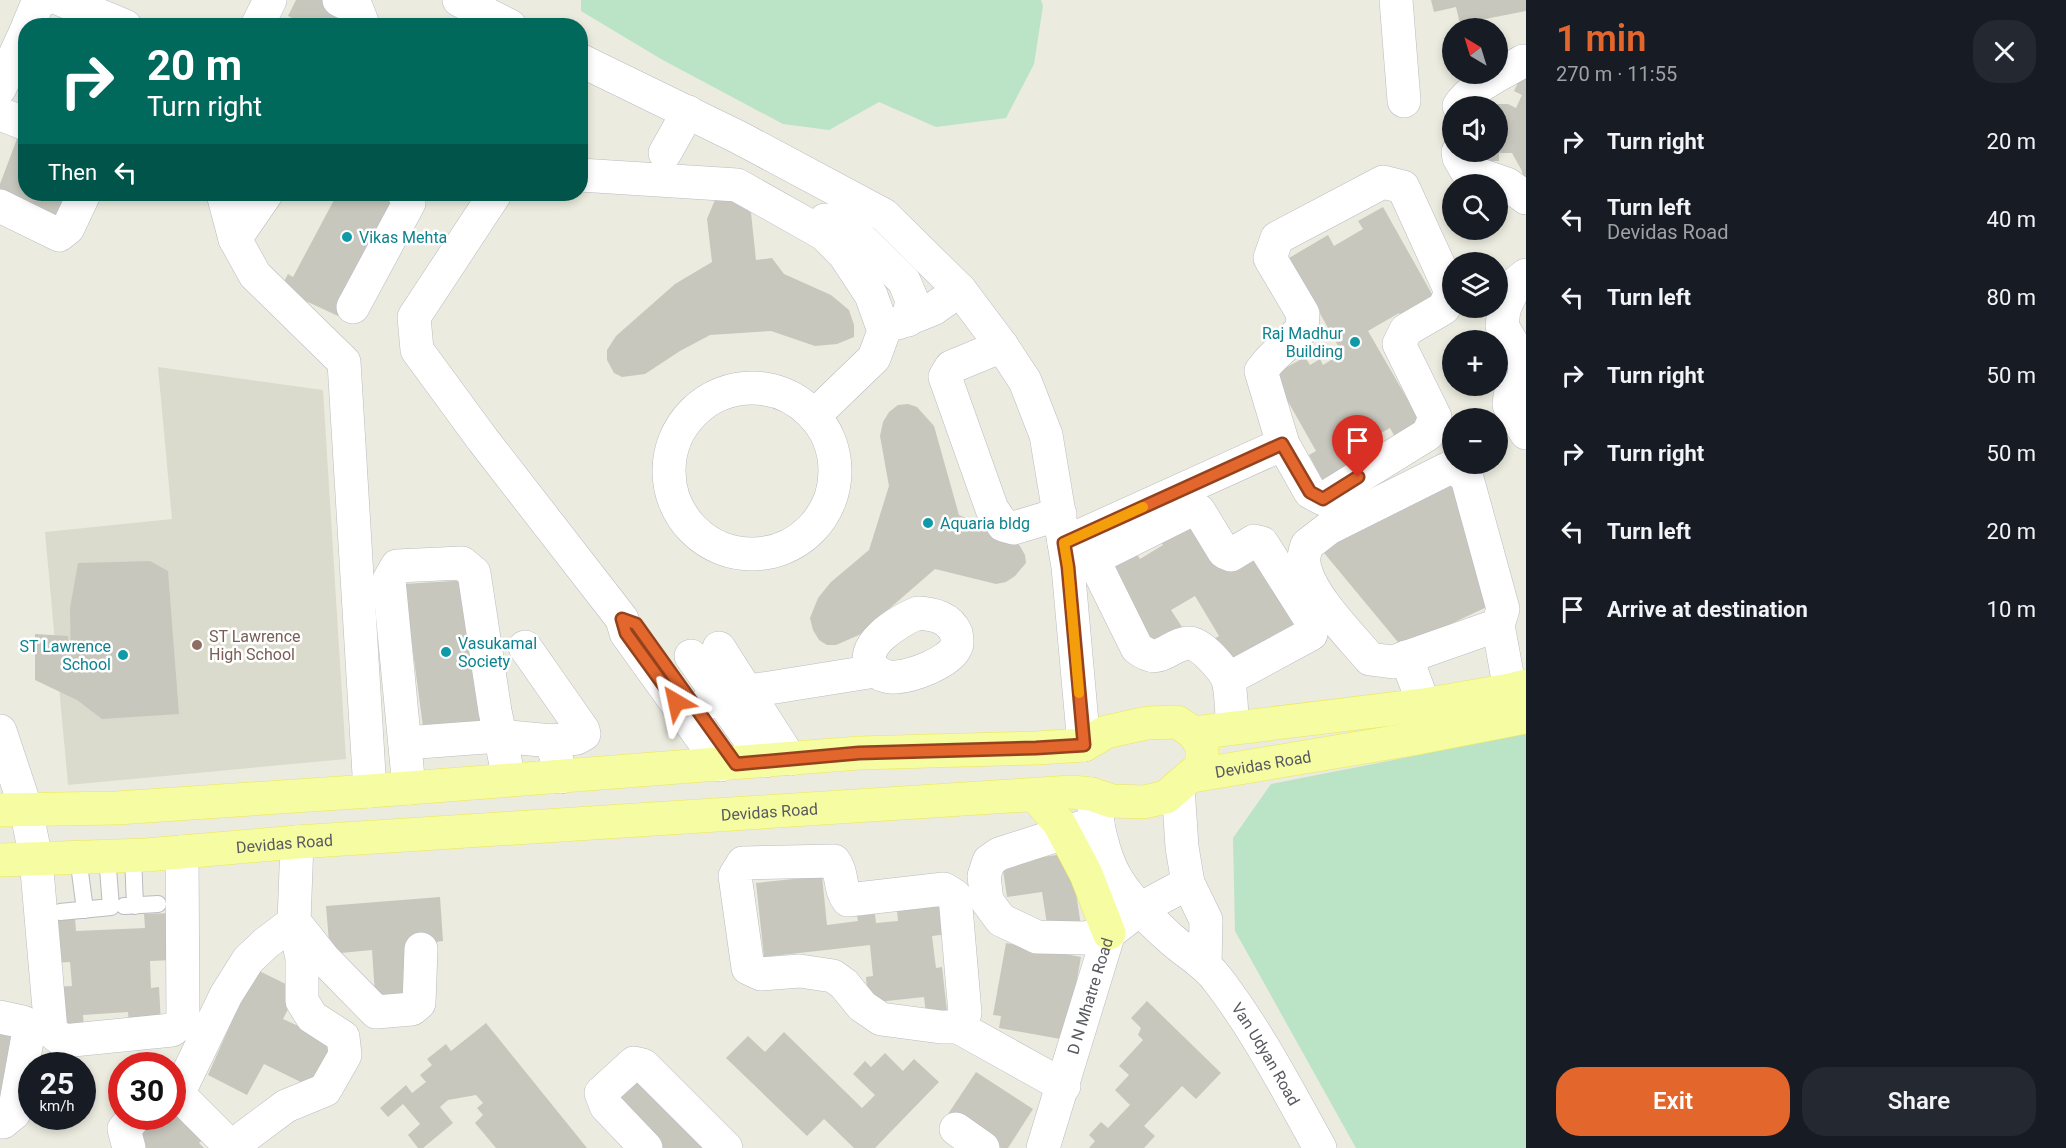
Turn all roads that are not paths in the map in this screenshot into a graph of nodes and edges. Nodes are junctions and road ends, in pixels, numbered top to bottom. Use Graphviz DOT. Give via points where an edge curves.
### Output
graph roads {
  1 [pos="43,0"];
  2 [pos="62,0"];
  3 [pos="270,0"];
  4 [pos="339,0"];
  5 [pos="459,0"];
  6 [pos="1396,0"];
  7 [pos="31,18"];
  8 [pos="106,18"];
  9 [pos="261,18"];
  10 [pos="360,18"];
  11 [pos="494,18"];
  12 [pos="18,57"];
  13 [pos="1526,62"];
  14 [pos="588,64"];
  15 [pos="11,80"];
  16 [pos="1467,96"];
  17 [pos="1404,100"];
  18 [pos="688,112"];
  19 [pos="0,114"];
  20 [pos="18,121"];
  21 [pos="738,137"];
  22 [pos="664,153"];
  23 [pos="1461,162"];
  24 [pos="588,176"];
  25 [pos="1526,198"];
  26 [pos="81,201"];
  27 [pos="225,201"];
  28 [pos="261,201"];
  29 [pos="408,201"];
  30 [pos="490,201"];
  31 [pos="0,206"];
  32 [pos="235,239"];
  33 [pos="1526,275"];
  34 [pos="923,308"];
  35 [pos="1002,346"];
  36 [pos="344,362"];
  37 [pos="814,416"];
  38 [pos="1526,433"];
  39 [pos="1282,444"];
  40 [pos="1071,546"];
  41 [pos="1498,625"];
  42 [pos="525,647"];
  43 [pos="705,652"];
  44 [pos="1406,657"];
  45 [pos="875,670"];
  46 [pos="1228,679"];
  47 [pos="1521,698"];
  48 [pos="712,703"];
  49 [pos="1424,705"];
  50 [pos="1233,727"];
  51 [pos="0,731"];
  52 [pos="1194,733"];
  53 [pos="499,736"];
  54 [pos="552,741"];
  55 [pos="405,743"];
  56 [pos="1084,745"];
  57 [pos="753,762"];
  58 [pos="561,777"];
  59 [pos="509,779"];
  60 [pos="1185,781"];
  61 [pos="409,788"];
  62 [pos="370,791"];
  63 [pos="1035,795"];
  64 [pos="1094,808"];
  65 [pos="13,810"];
  66 [pos="1064,833"];
  67 [pos="297,842"];
  68 [pos="182,852"];
  69 [pos="106,856"];
  70 [pos="36,859"];
  71 [pos="0,860"];
  72 [pos="1188,882"];
  73 [pos="158,904"];
  74 [pos="135,906"];
  75 [pos="111,907"];
  76 [pos="1140,909"];
  77 [pos="85,910"];
  78 [pos="60,912"];
  79 [pos="294,921"];
  80 [pos="1109,933"];
  81 [pos="421,949"];
  82 [pos="1205,964"];
  83 [pos="376,1012"];
  84 [pos="0,1017"];
  85 [pos="958,1027"];
  86 [pos="343,1037"];
  87 [pos="186,1073"];
  88 [pos="1064,1086"];
  89 [pos="186,1105"];
  90 [pos="0,1122"];
  91 [pos="956,1129"];
  92 [pos="124,1130"];
  93 [pos="129,1148"];
  94 [pos="231,1148"];
  95 [pos="646,1148"];
  96 [pos="726,1148"];
  97 [pos="983,1148"];
  98 [pos="1043,1148"];
  99 [pos="1320,1148"];
  1 -- 7 [label="street" via="38,2"];
  2 -- 8 [label="street"];
  3 -- 9 [label="street"];
  4 -- 10 [label="street" via="357,9"];
  5 -- 11 [label="street"];
  6 -- 17 [label="street"];
  12 -- 15 [label="street"];
  13 -- 16 [label="street"];
  14 -- 18 [label="street"];
  18 -- 21 [label="street"];
  18 -- 22 [label="street"];
  19 -- 20 [label="street"];
  21 -- 34 [label="street" via="746,163 757,178 860,238 904,281"];
  21 -- 34 [label="street" via="884,215"];
  23 -- 25 [label="street" via="1466,170 1507,184"];
  24 -- 37 [label="street" via="737,185 831,240 871,295 884,331 874,358"];
  26 -- 31 [label="street" via="68,228 59,235"];
  27 -- 32 [label="street"];
  28 -- 32 [label="street"];
  29 -- 36 [label="street" via="350,314"];
  30 -- 48 [label="street" via="414,318 417,350 622,619 626,633"];
  32 -- 36 [label="street" via="255,275"];
  33 -- 38 [label="street" via="1516,282 1504,309 1502,326 1525,365 1524,379 1510,396 1509,405"];
  34 -- 35 [label="street"];
  35 -- 40 [label="street" via="1025,381 1046,435"];
  35 -- 40 [label="street" via="951,368 945,377 992,509 1003,525"];
  36 -- 62 [label="street"];
  37 -- 37 [label="street" via="829,438 836,472 828,506 807,534 777,551 742,555 709,543 684,520 675,504 668,470 676,436 698,408 729,391 763,388 795,400"];
  39 -- 39 [label="street" via="1310,492 1323,499 1428,434 1435,417 1399,344 1406,330 1444,308 1451,292 1403,187 1383,182 1277,238 1270,258 1303,314 1302,329 1261,371"];
  39 -- 40 [label="street"];
  40 -- 46 [label="street" via="1137,648 1156,656 1189,642 1200,646"];
  40 -- 46 [label="street" via="1189,511 1199,512 1224,552 1231,555 1254,540 1262,543 1312,622 1311,634"];
  40 -- 56 [label="street"];
  41 -- 44 [label="street"];
  41 -- 44 [label="street" via="1503,609 1467,478 1453,466 1329,528 1307,545 1303,560 1318,596 1370,659 1393,662"];
  41 -- 47 [label="street"];
  42 -- 54 [label="street" via="583,730 584,735 577,738"];
  43 -- 48 [label="street"];
  44 -- 49 [label="street"];
  45 -- 48 [label="street"];
  46 -- 50 [label="street"];
  47 -- 49 [label="main road"];
  47 -- 60 [label="main road, Devidas Road" via="1390,743"];
  48 -- 57 [label="street"];
  48 -- 57 [label="street"];
  49 -- 50 [label="main road"];
  50 -- 52 [label="main road"];
  51 -- 65 [label="street"];
  52 -- 56 [label="main road" via="1177,722 1147,723 1106,732"];
  52 -- 60 [label="main road" via="1202,746 1202,766"];
  53 -- 54 [label="street"];
  53 -- 55 [label="street"];
  53 -- 55 [label="street" via="474,573 462,563 397,566 389,580"];
  53 -- 59 [label="street"];
  54 -- 58 [label="street"];
  55 -- 61 [label="street"];
  56 -- 57 [label="main road" via="859,753"];
  56 -- 64 [label="main road" via="1080,756 1082,775"];
  57 -- 58 [label="main road"];
  58 -- 59 [label="main road"];
  59 -- 61 [label="main road"];
  60 -- 64 [label="main road, Devidas Road" via="1166,797 1112,801"];
  60 -- 72 [label="street" via="1182,847"];
  61 -- 62 [label="main road"];
  62 -- 65 [label="main road" via="117,808"];
  63 -- 64 [label="main road, Devidas Road" via="1072,792"];
  63 -- 66 [label="main road"];
  63 -- 67 [label="main road, Devidas Road"];
  64 -- 66 [label="street"];
  64 -- 76 [label="street, Van Udyan Road" via="1107,859 1117,880"];
  65 -- 70 [label="street"];
  66 -- 80 [label="main road" via="1086,874"];
  66 -- 80 [label="street" via="999,854 989,861 984,876 987,901 1001,920 1036,937 1085,938"];
  67 -- 68 [label="main road, Devidas Road"];
  67 -- 79 [label="street"];
  68 -- 69 [label="main road, Devidas Road"];
  68 -- 70 [label="street" via="183,1021 172,1030 63,1041 51,1031"];
  69 -- 70 [label="main road, Devidas Road"];
  69 -- 74 [label="lane"];
  69 -- 75 [label="lane"];
  69 -- 77 [label="lane"];
  70 -- 71 [label="main road, Devidas Road"];
  72 -- 76 [label="street, D N Mhatre Road"];
  72 -- 82 [label="street" via="1206,920"];
  73 -- 74 [label="lane"];
  74 -- 75 [label="lane"];
  75 -- 77 [label="lane"];
  76 -- 80 [label="street, D N Mhatre Road"];
  76 -- 82 [label="street, Van Udyan Road"];
  77 -- 78 [label="lane"];
  79 -- 83 [label="street" via="324,959"];
  79 -- 86 [label="street" via="302,958 302,1001 312,1017"];
  79 -- 87 [label="street" via="248,960"];
  80 -- 88 [label="street, D N Mhatre Road"];
  81 -- 83 [label="street" via="419,1003 412,1009"];
  82 -- 99 [label="street, Van Udyan Road" via="1265,1049"];
  83 -- 86 [label="street"];
  84 -- 90 [label="street" via="23,1022 29,1030 14,1113"];
  85 -- 85 [label="street" via="881,1019 833,976 801,971 761,974 748,968 735,876 743,863 834,861 843,895 848,900 944,889 955,896 965,1013"];
  85 -- 88 [label="street"];
  86 -- 94 [label="street" via="345,1055 325,1090 286,1106"];
  88 -- 98 [label="street, D N Mhatre Road"];
  89 -- 94 [label="street"];
  91 -- 97 [label="street"];
  92 -- 93 [label="street"];
  95 -- 96 [label="street" via="606,1106 601,1093 634,1063 643,1065"];
}
